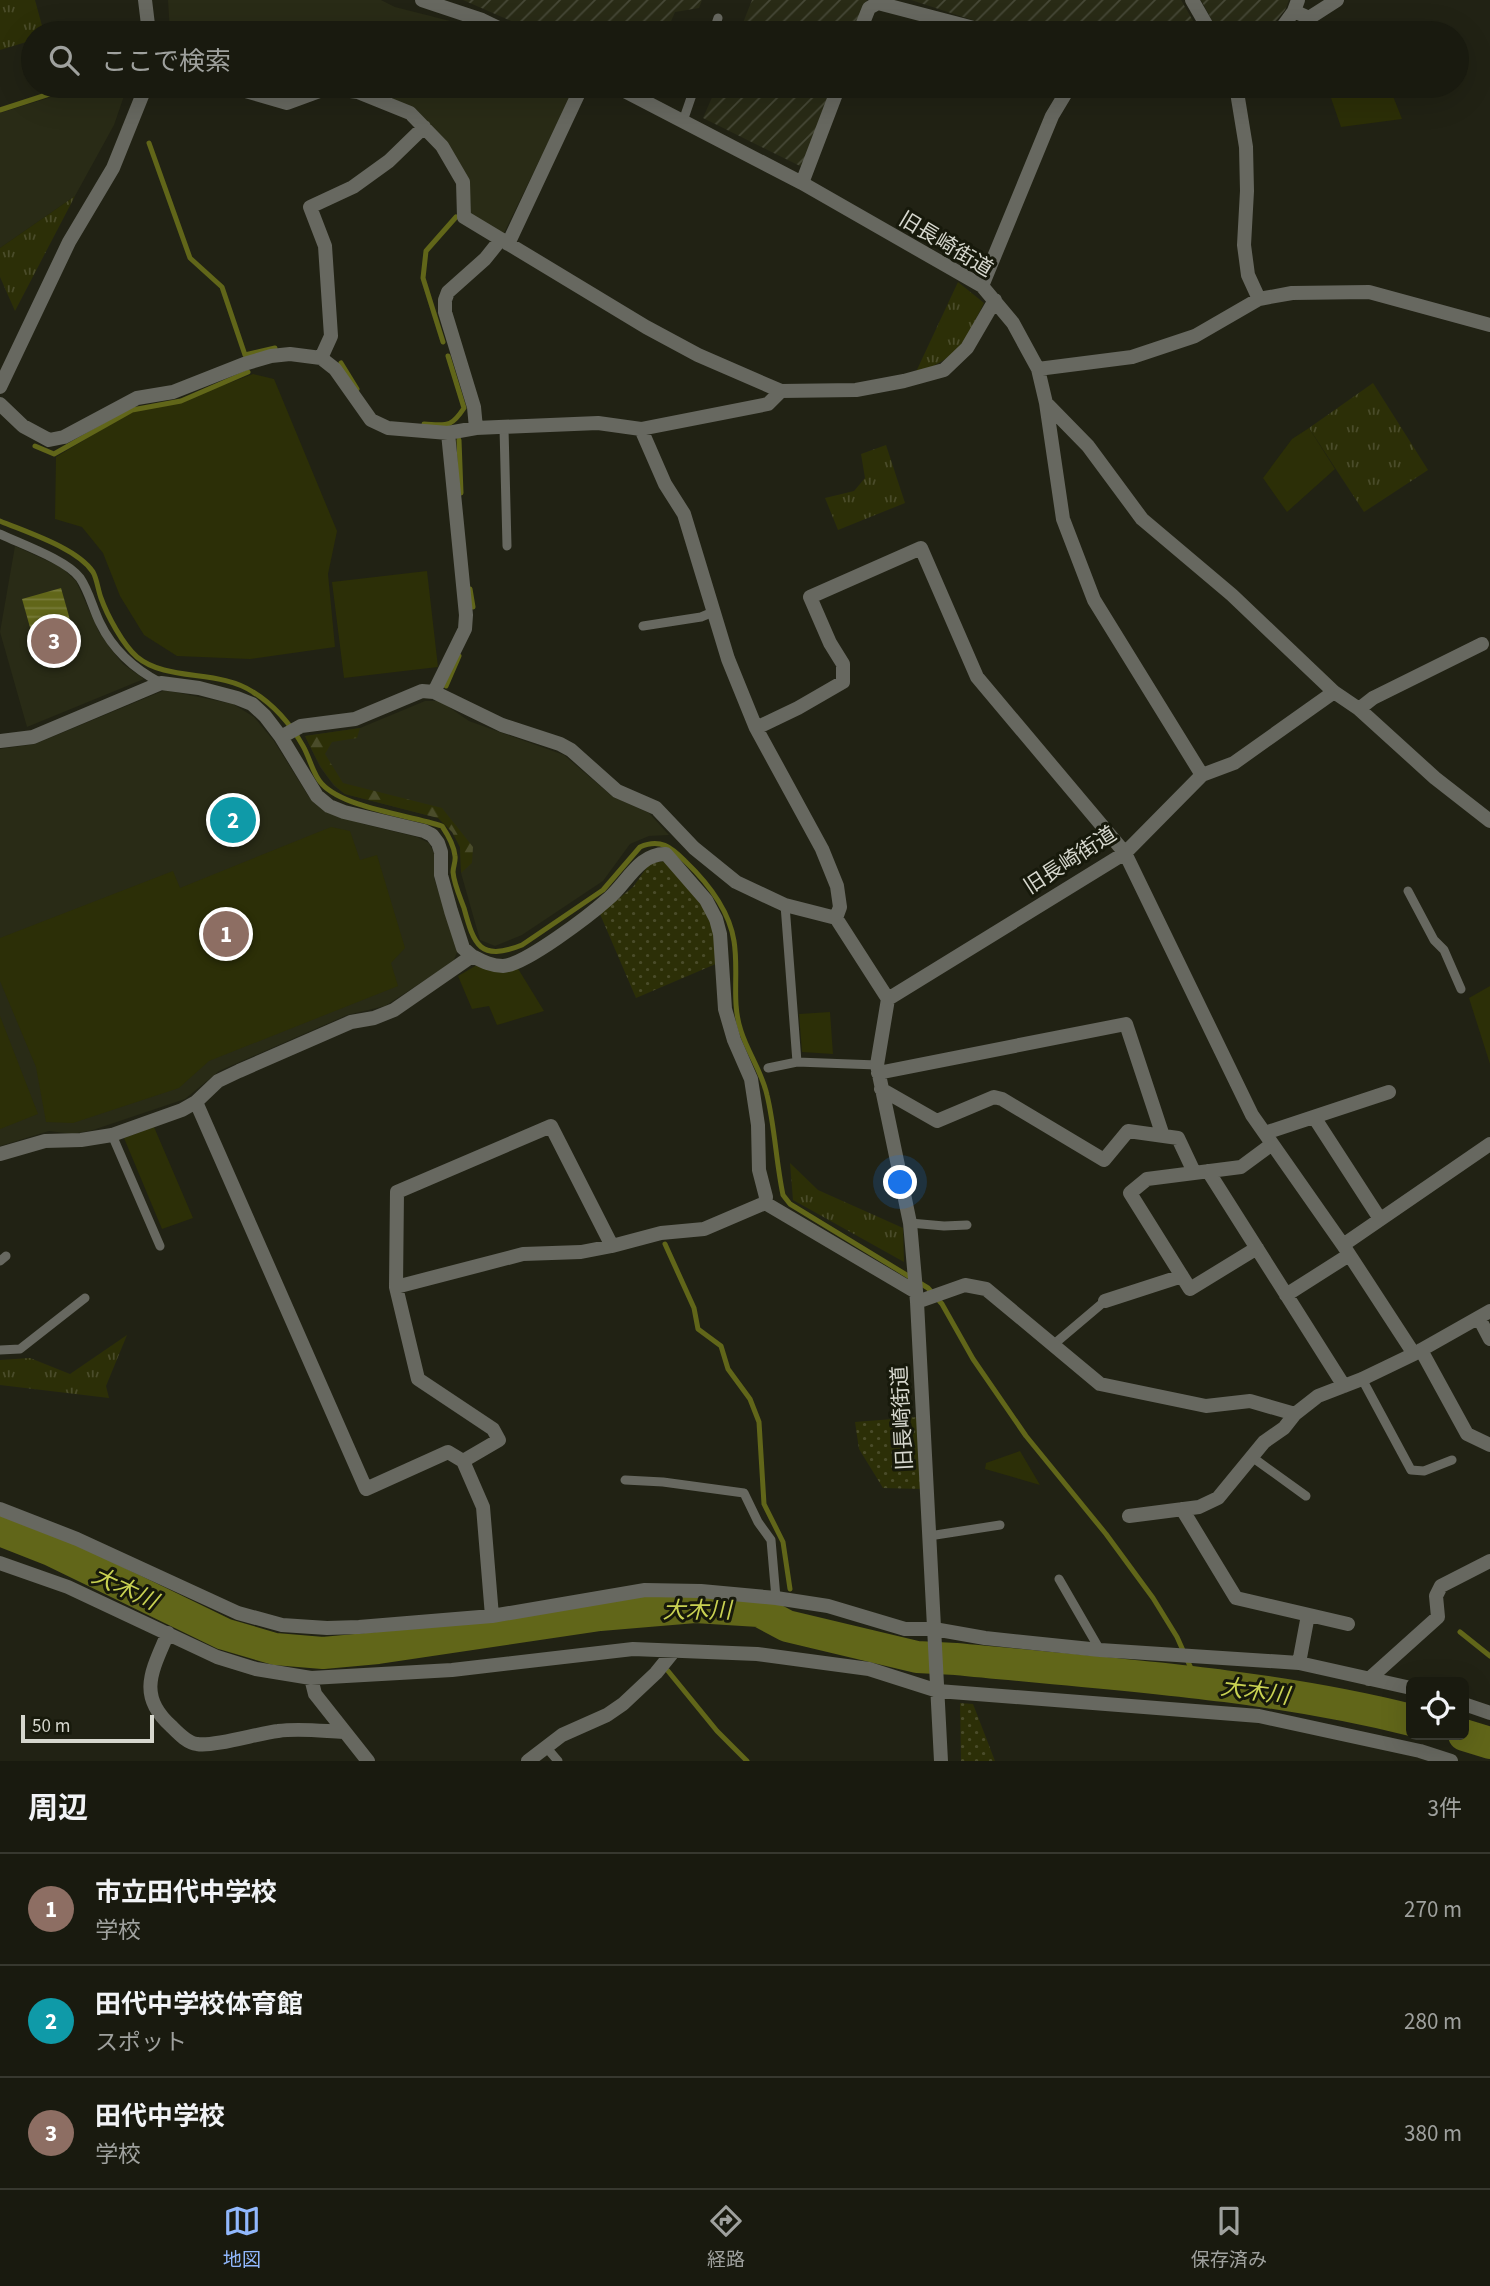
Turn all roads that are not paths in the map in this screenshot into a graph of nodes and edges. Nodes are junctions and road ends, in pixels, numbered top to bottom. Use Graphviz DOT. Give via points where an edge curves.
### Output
graph roads {
  1 [pos="145,0"];
  2 [pos="422,0"];
  3 [pos="1192,0"];
  4 [pos="1337,0"];
  5 [pos="1296,6"];
  6 [pos="718,18"];
  7 [pos="148,21"];
  8 [pos="484,21"];
  9 [pos="717,21"];
  10 [pos="864,21"];
  11 [pos="947,21"];
  12 [pos="1204,21"];
  13 [pos="1286,21"];
  14 [pos="141,98"];
  15 [pos="270,98"];
  16 [pos="301,98"];
  17 [pos="373,98"];
  18 [pos="576,98"];
  19 [pos="638,98"];
  20 [pos="691,98"];
  21 [pos="834,98"];
  22 [pos="1063,98"];
  23 [pos="1238,98"];
  24 [pos="683,121"];
  25 [pos="424,127"];
  26 [pos="802,183"];
  27 [pos="504,241"];
  28 [pos="982,286"];
  29 [pos="1259,299"];
  30 [pos="995,300"];
  31 [pos="1490,325"];
  32 [pos="321,358"];
  33 [pos="1038,369"];
  34 [pos="0,387"];
  35 [pos="781,391"];
  36 [pos="1046,403"];
  37 [pos="0,404"];
  38 [pos="477,428"];
  39 [pos="504,428"];
  40 [pos="641,429"];
  41 [pos="448,433"];
  42 [pos="0,534"];
  43 [pos="508,546"];
  44 [pos="713,611"];
  45 [pos="643,626"];
  46 [pos="1482,644"];
  47 [pos="161,682"];
  48 [pos="435,691"];
  49 [pos="1334,692"];
  50 [pos="1359,709"];
  51 [pos="756,728"];
  52 [pos="281,737"];
  53 [pos="0,741"];
  54 [pos="1202,775"];
  55 [pos="1490,821"];
  56 [pos="694,848"];
  57 [pos="1125,853"];
  58 [pos="677,864"];
  59 [pos="1408,891"];
  60 [pos="785,905"];
  61 [pos="836,918"];
  62 [pos="472,956"];
  63 [pos="1461,989"];
  64 [pos="888,999"];
  65 [pos="797,1062"];
  66 [pos="768,1068"];
  67 [pos="878,1069"];
  68 [pos="881,1089"];
  69 [pos="1389,1091"];
  70 [pos="196,1102"];
  71 [pos="1314,1118"];
  72 [pos="112,1135"];
  73 [pos="1163,1136"];
  74 [pos="1268,1138"];
  75 [pos="1490,1144"];
  76 [pos="0,1154"];
  77 [pos="1201,1171"];
  78 [pos="765,1203"];
  79 [pos="1380,1219"];
  80 [pos="910,1223"];
  81 [pos="967,1225"];
  82 [pos="160,1246"];
  83 [pos="612,1246"];
  84 [pos="1257,1248"];
  85 [pos="1346,1250"];
  86 [pos="1182,1276"];
  87 [pos="396,1287"];
  88 [pos="1286,1295"];
  89 [pos="85,1298"];
  90 [pos="919,1298"];
  91 [pos="1105,1301"];
  92 [pos="1485,1315"];
  93 [pos="1490,1339"];
  94 [pos="1053,1345"];
  95 [pos="0,1350"];
  96 [pos="1418,1352"];
  97 [pos="1362,1379"];
  98 [pos="1344,1386"];
  99 [pos="1295,1414"];
  100 [pos="1490,1445"];
  101 [pos="1252,1457"];
  102 [pos="1452,1460"];
  103 [pos="463,1461"];
  104 [pos="625,1480"];
  105 [pos="1306,1496"];
  106 [pos="0,1509"];
  107 [pos="1182,1509"];
  108 [pos="1129,1516"];
  109 [pos="1000,1525"];
  110 [pos="929,1536"];
  111 [pos="1490,1561"];
  112 [pos="0,1563"];
  113 [pos="1059,1579"];
  114 [pos="776,1598"];
  115 [pos="1308,1615"];
  116 [pos="492,1616"];
  117 [pos="1348,1624"];
  118 [pos="934,1629"];
  119 [pos="168,1633"];
  120 [pos="1100,1650"];
  121 [pos="673,1652"];
  122 [pos="1298,1663"];
  123 [pos="311,1678"];
  124 [pos="1369,1679"];
  125 [pos="1406,1687"];
  126 [pos="937,1691"];
  127 [pos="1469,1705"];
  128 [pos="1490,1713"];
  129 [pos="343,1732"];
  130 [pos="546,1747"];
  131 [pos="1420,1756"];
  132 [pos="368,1761"];
  133 [pos="528,1761"];
  134 [pos="558,1761"];
  135 [pos="941,1761"];
  136 [pos="1451,1761"];
  1 -- 7 [label="street"];
  2 -- 8 [label="street"];
  3 -- 12 [label="street"];
  4 -- 5 [label="street" via="1309,18"];
  5 -- 13 [label="street"];
  6 -- 9 [label="lane"];
  10 -- 11 [label="street" via="869,8 878,3"];
  14 -- 34 [label="street" via="113,168 69,242"];
  15 -- 16 [label="street" via="287,103"];
  17 -- 25 [label="street" via="410,113"];
  18 -- 27 [label="street"];
  19 -- 24 [label="street, 旧長崎街道"];
  20 -- 24 [label="lane"];
  21 -- 26 [label="street"];
  22 -- 28 [label="street"];
  23 -- 29 [label="street" via="1246,147 1244,245 1248,275"];
  24 -- 26 [label="street, 旧長崎街道"];
  25 -- 27 [label="street" via="442,146 463,182 464,217"];
  25 -- 32 [label="street" via="362,180 310,207 325,246 331,336"];
  26 -- 28 [label="street, 旧長崎街道"];
  27 -- 35 [label="street" via="646,327"];
  27 -- 38 [label="street" via="448,292 445,300"];
  28 -- 30 [label="street, 旧長崎街道"];
  29 -- 31 [label="street" via="1292,293 1369,292"];
  29 -- 33 [label="street" via="1195,336 1132,357"];
  30 -- 33 [label="street, 旧長崎街道" via="1020,333"];
  30 -- 35 [label="street" via="967,348 944,370 856,390"];
  32 -- 37 [label="street" via="290,354 244,364 173,392 137,398 64,437 48,440 23,426"];
  32 -- 41 [label="street" via="335,369 371,420 388,428"];
  33 -- 36 [label="street, 旧長崎街道"];
  35 -- 40 [label="street" via="768,404"];
  36 -- 49 [label="street" via="1088,446 1142,519 1233,595"];
  36 -- 54 [label="street, 旧長崎街道" via="1063,519 1094,600"];
  38 -- 39 [label="street"];
  38 -- 41 [label="street"];
  39 -- 40 [label="street" via="598,424"];
  39 -- 43 [label="lane"];
  40 -- 44 [label="street" via="684,514"];
  41 -- 48 [label="street" via="466,615 465,629"];
  42 -- 47 [label="lane" via="60,562 79,577 113,644 142,673"];
  44 -- 45 [label="lane"];
  44 -- 51 [label="street"];
  46 -- 50 [label="street"];
  47 -- 52 [label="street" via="237,698 265,716"];
  47 -- 53 [label="street" via="33,737"];
  48 -- 52 [label="street" via="422,691 355,719 302,726"];
  48 -- 56 [label="street" via="502,725 571,750 617,791 656,808"];
  49 -- 50 [label="street"];
  49 -- 54 [label="street" via="1234,763"];
  50 -- 55 [label="street"];
  51 -- 57 [label="street" via="844,682 844,664 810,597 921,548 977,677"];
  51 -- 61 [label="street" via="822,849 837,886 840,907"];
  52 -- 62 [label="street" via="317,796 329,806 432,835 441,852 440,875 463,948"];
  54 -- 57 [label="street, 旧長崎街道"];
  56 -- 58 [label="street"];
  56 -- 60 [label="street" via="736,882"];
  57 -- 64 [label="street, 旧長崎街道"];
  57 -- 74 [label="street" via="1252,1115"];
  58 -- 62 [label="street" via="666,854 646,858 608,899 523,959 505,966"];
  58 -- 78 [label="street" via="706,900 720,934 725,1009 751,1079"];
  59 -- 63 [label="lane" via="1444,950"];
  60 -- 61 [label="street"];
  60 -- 65 [label="lane"];
  61 -- 64 [label="street"];
  62 -- 70 [label="street" via="394,1010 351,1022 239,1071 218,1081"];
  64 -- 67 [label="street, 旧長崎街道"];
  65 -- 66 [label="lane"];
  65 -- 67 [label="lane"];
  67 -- 68 [label="street, 旧長崎街道"];
  67 -- 73 [label="street" via="1126,1024"];
  68 -- 73 [label="street" via="937,1121 994,1097 1002,1099 1104,1160 1128,1131"];
  68 -- 80 [label="street, 旧長崎街道"];
  69 -- 71 [label="street"];
  70 -- 72 [label="street"];
  70 -- 103 [label="street" via="366,1489 448,1452"];
  71 -- 74 [label="street"];
  71 -- 79 [label="street"];
  72 -- 76 [label="street" via="45,1140"];
  72 -- 82 [label="lane"];
  73 -- 77 [label="street" via="1178,1138"];
  74 -- 77 [label="street" via="1241,1167"];
  74 -- 85 [label="street"];
  75 -- 79 [label="street"];
  77 -- 84 [label="street"];
  77 -- 86 [label="street" via="1147,1179 1130,1193"];
  78 -- 83 [label="street" via="704,1229 661,1233"];
  78 -- 90 [label="street"];
  79 -- 85 [label="street"];
  80 -- 81 [label="lane"];
  80 -- 90 [label="street, 旧長崎街道"];
  83 -- 87 [label="street" via="523,1254"];
  83 -- 87 [label="street" via="551,1126 397,1192"];
  84 -- 86 [label="street" via="1190,1289"];
  84 -- 88 [label="street"];
  85 -- 88 [label="street"];
  85 -- 96 [label="street"];
  86 -- 91 [label="street"];
  87 -- 103 [label="street" via="418,1379 493,1429 499,1440"];
  88 -- 98 [label="street"];
  89 -- 95 [label="lane" via="20,1349"];
  90 -- 94 [label="street" via="965,1285 986,1289"];
  90 -- 110 [label="street, 旧長崎街道"];
  91 -- 94 [label="lane"];
  92 -- 93 [label="street"];
  92 -- 96 [label="street"];
  94 -- 99 [label="street" via="1100,1384 1206,1406 1250,1401"];
  96 -- 97 [label="street"];
  96 -- 100 [label="street" via="1467,1434"];
  97 -- 98 [label="street"];
  97 -- 102 [label="lane" via="1411,1470 1424,1471"];
  98 -- 99 [label="street" via="1318,1396"];
  99 -- 101 [label="street"];
  101 -- 105 [label="lane"];
  101 -- 107 [label="street" via="1218,1498"];
  103 -- 116 [label="street" via="484,1507"];
  104 -- 114 [label="lane" via="744,1493 771,1540"];
  106 -- 116 [label="street" via="238,1613 282,1625 338,1628"];
  107 -- 108 [label="street"];
  107 -- 115 [label="street" via="1236,1598"];
  109 -- 110 [label="lane"];
  110 -- 118 [label="street, 旧長崎街道"];
  111 -- 124 [label="street" via="1441,1586 1436,1596 1438,1617"];
  112 -- 119 [label="street" via="68,1587"];
  113 -- 120 [label="lane"];
  114 -- 116 [label="street" via="645,1590"];
  114 -- 118 [label="street" via="828,1606 905,1629"];
  115 -- 117 [label="street"];
  115 -- 122 [label="street"];
  118 -- 120 [label="street"];
  118 -- 126 [label="street, 旧長崎街道"];
  119 -- 123 [label="street" via="230,1661"];
  119 -- 129 [label="street" via="149,1687 166,1722 183,1738 198,1744 280,1730"];
  120 -- 122 [label="street"];
  121 -- 123 [label="street" via="633,1650 452,1670"];
  121 -- 126 [label="street" via="757,1654 823,1662 869,1669"];
  121 -- 130 [label="street" via="623,1704"];
  122 -- 124 [label="street"];
  123 -- 129 [label="street" via="315,1694"];
  124 -- 125 [label="street"];
  126 -- 131 [label="street" via="1259,1716"];
  126 -- 135 [label="street, 旧長崎街道"];
  127 -- 128 [label="street"];
  129 -- 132 [label="street"];
  130 -- 133 [label="street"];
  130 -- 134 [label="lane"];
  131 -- 136 [label="street"];
}
